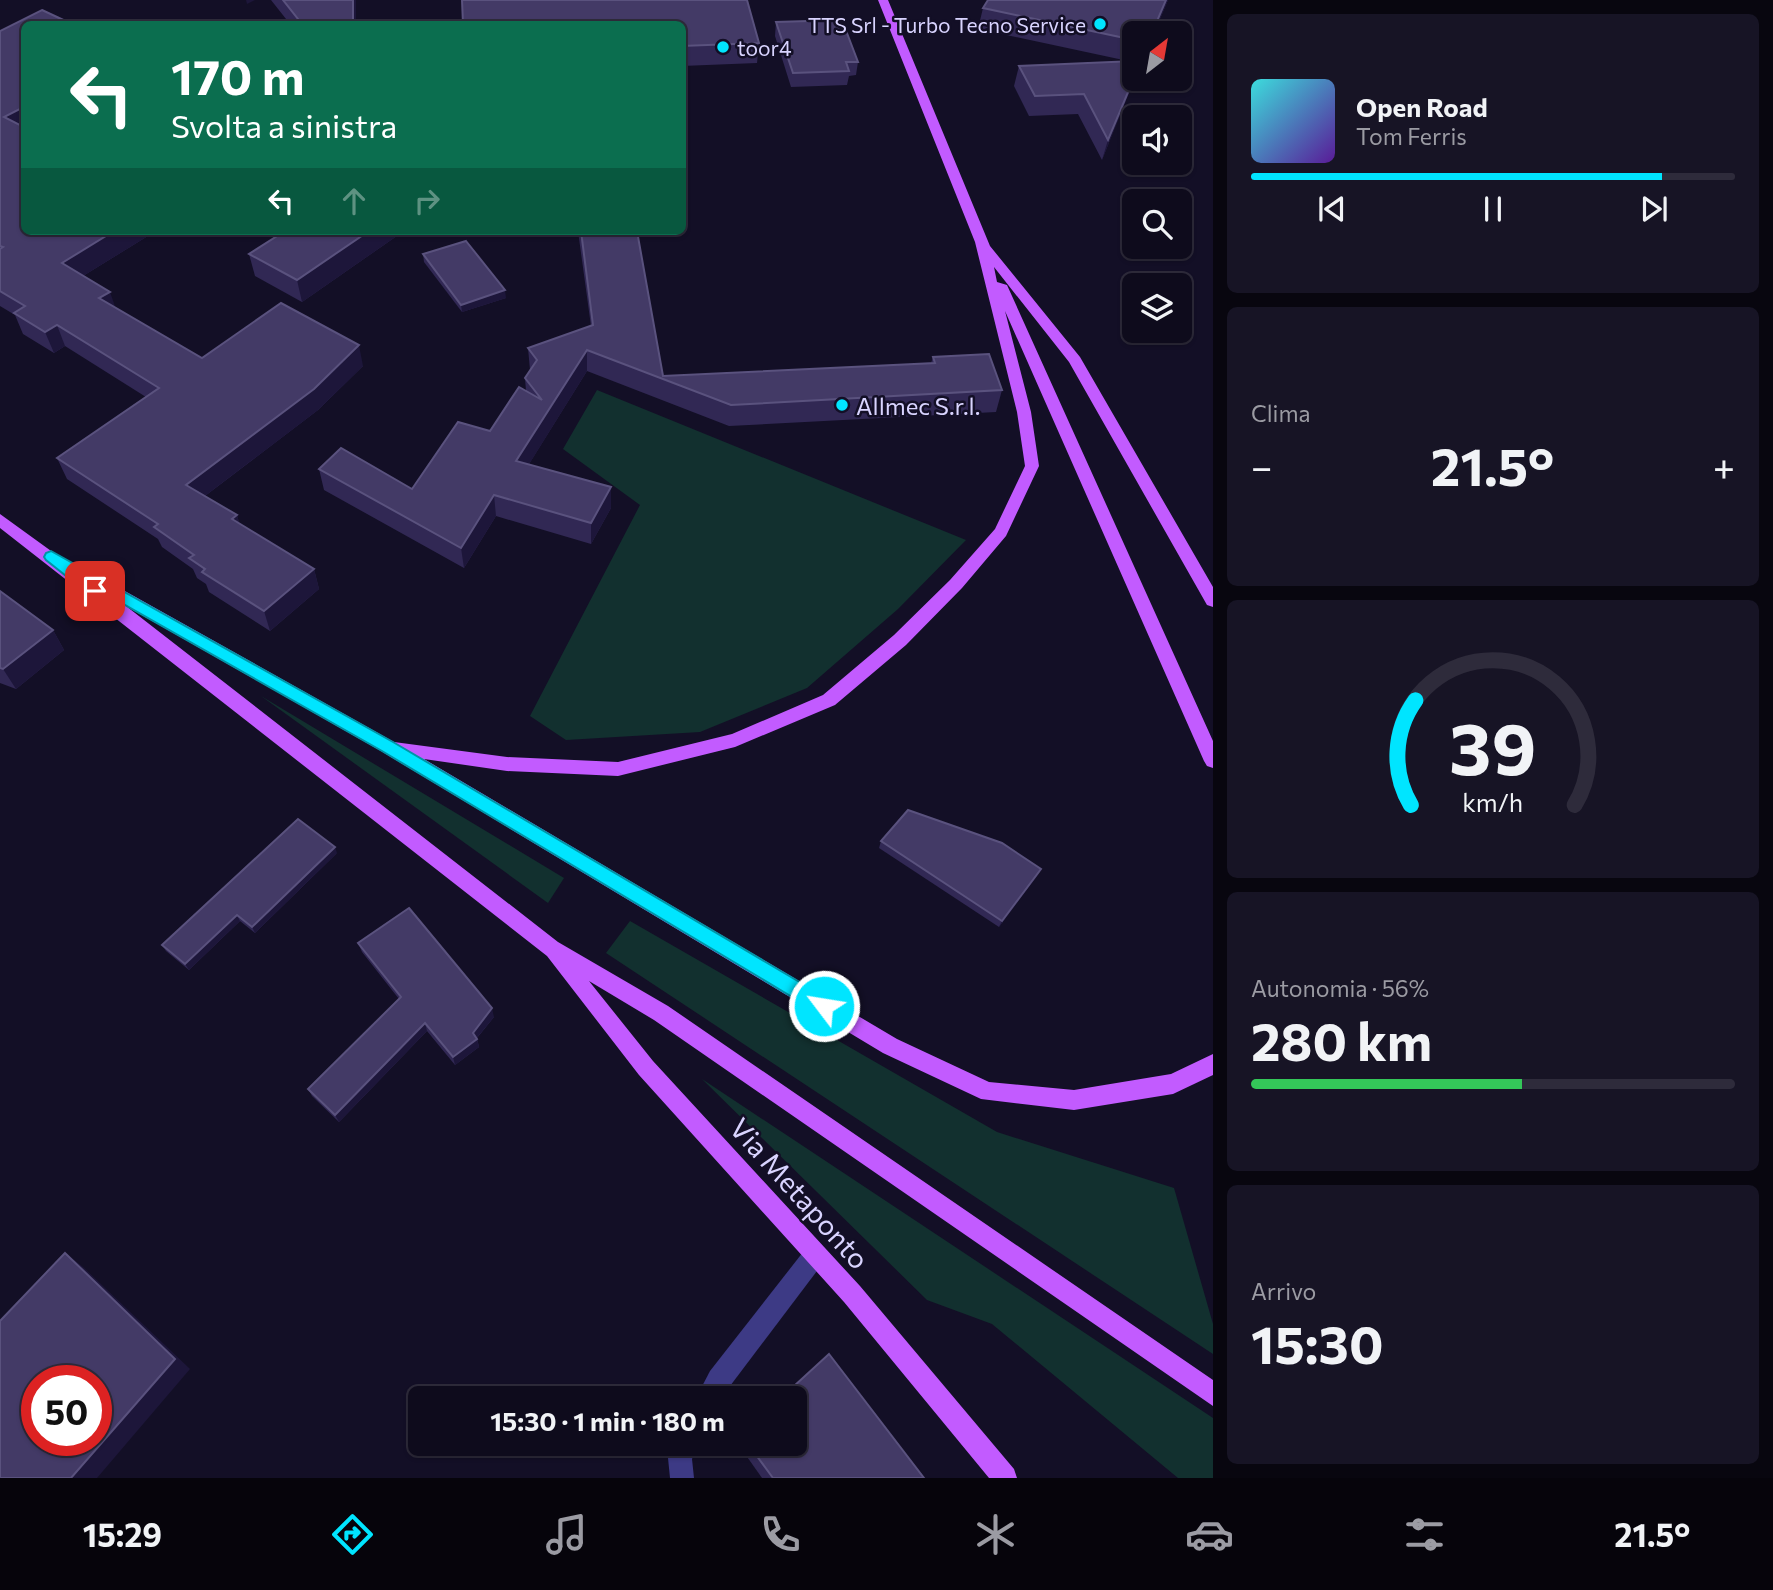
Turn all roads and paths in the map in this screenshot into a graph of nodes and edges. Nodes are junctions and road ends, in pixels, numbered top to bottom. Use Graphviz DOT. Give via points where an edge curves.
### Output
graph roads {
  1 [pos="883,0"];
  2 [pos="981,243"];
  3 [pos="0,520"];
  4 [pos="51,557"];
  5 [pos="1213,601"];
  6 [pos="387,746"];
  7 [pos="1213,761"];
  8 [pos="551,948"];
  9 [pos="1213,1064"];
  10 [pos="815,1255"];
  11 [pos="715,1386"];
  12 [pos="1213,1394"];
  13 [pos="681,1456"];
  14 [pos="682,1478"];
  15 [pos="1005,1478"];
  1 -- 2 [label="main road"];
  2 -- 5 [label="main road" via="1075,360"];
  2 -- 6 [label="main road" via="1024,412 1032,466 1001,532 900,640 829,700 735,740 618,769 507,764"];
  2 -- 7 [label="main road"];
  3 -- 4 [label="main road"];
  4 -- 6 [label="main road"];
  4 -- 8 [label="main road"];
  6 -- 9 [label="main road" via="890,1046 988,1092 1074,1100 1173,1084"];
  8 -- 10 [label="main road, Via Metaponto" via="646,1068"];
  8 -- 12 [label="main road" via="661,1013"];
  10 -- 11 [label="street"];
  10 -- 15 [label="main road, Via Metaponto"];
  13 -- 14 [label="street"];
}
